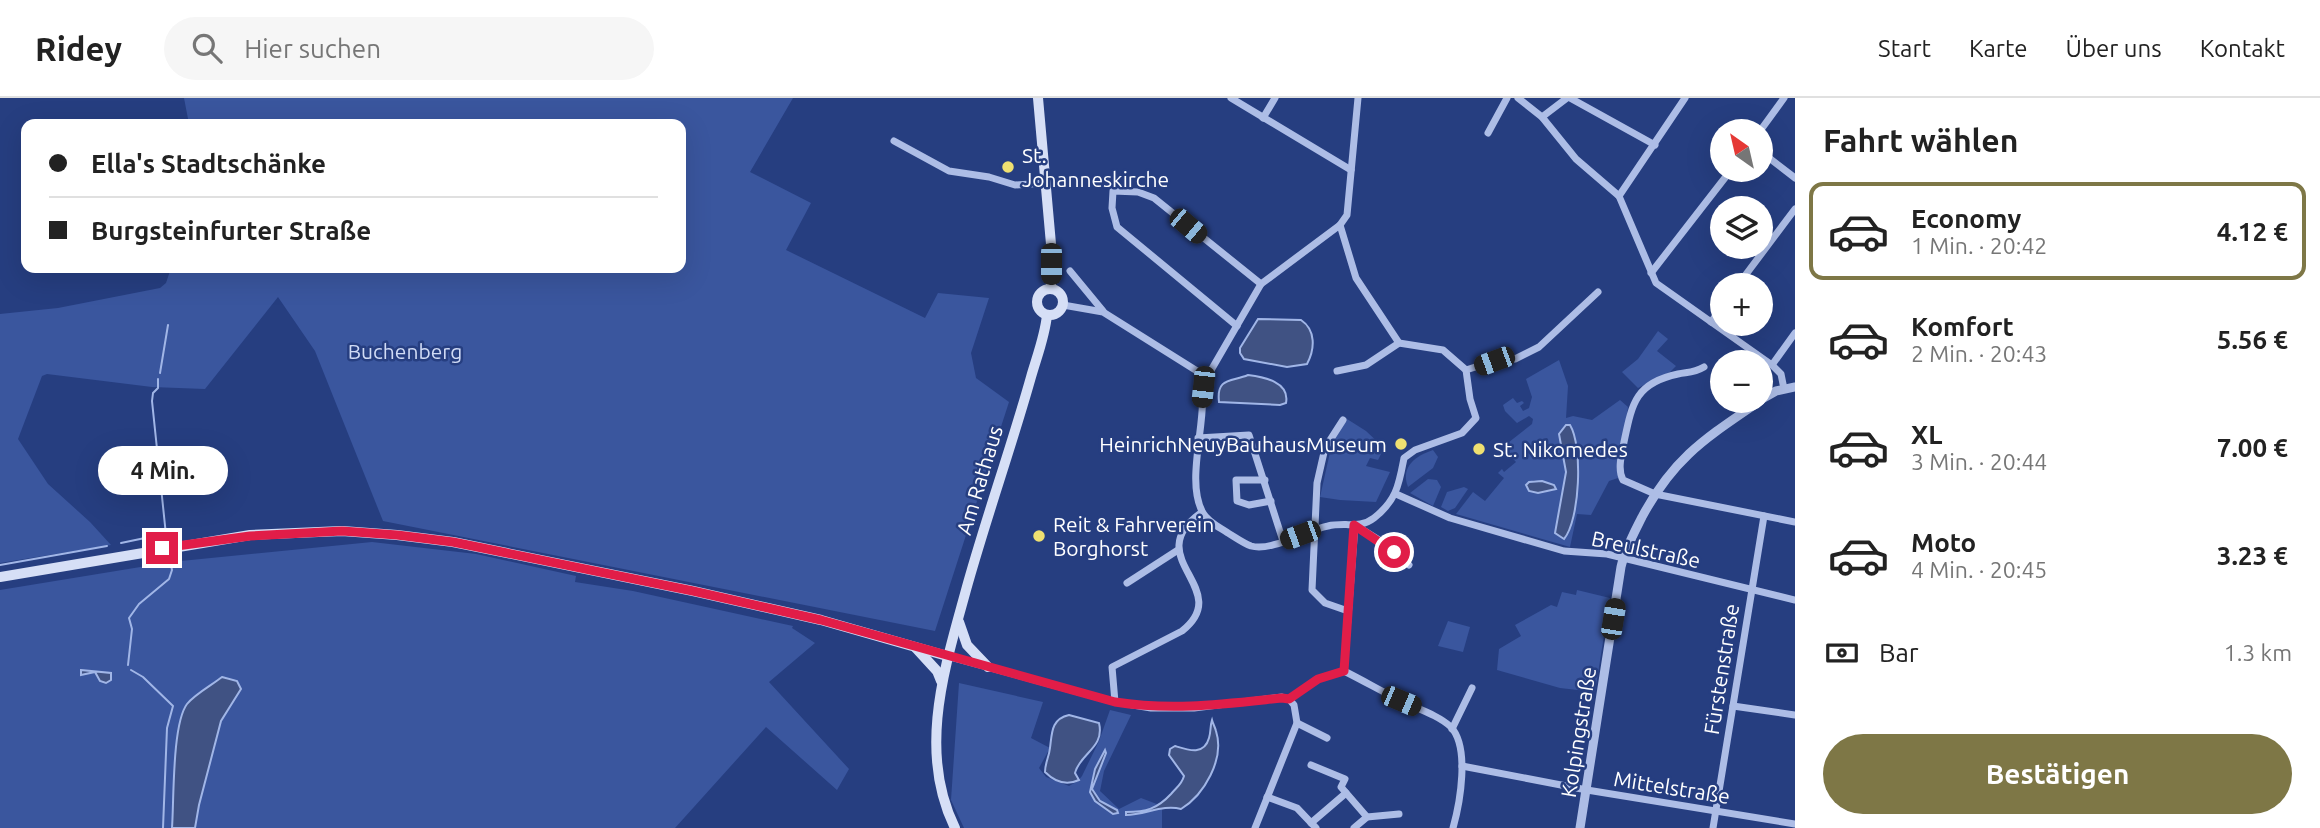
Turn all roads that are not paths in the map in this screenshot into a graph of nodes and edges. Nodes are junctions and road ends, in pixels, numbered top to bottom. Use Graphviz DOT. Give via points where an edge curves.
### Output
graph roads {
  1 [pos="1038,98"];
  2 [pos="1231,98"];
  3 [pos="1275,98"];
  4 [pos="1358,98"];
  5 [pos="1507,98"];
  6 [pos="1518,98"];
  7 [pos="1568,98"];
  8 [pos="1685,98"];
  9 [pos="1784,98"];
  10 [pos="1542,117"];
  11 [pos="1263,118"];
  12 [pos="1769,119"];
  13 [pos="1488,133"];
  14 [pos="894,141"];
  15 [pos="1654,145"];
  16 [pos="1773,161"];
  17 [pos="1350,170"];
  18 [pos="1795,178"];
  19 [pos="1722,182"];
  20 [pos="1046,183"];
  21 [pos="1619,196"];
  22 [pos="1795,209"];
  23 [pos="1340,225"];
  24 [pos="1070,271"];
  25 [pos="1651,273"];
  26 [pos="1747,273"];
  27 [pos="1261,285"];
  28 [pos="1051,288"];
  29 [pos="1598,292"];
  30 [pos="1063,305"];
  31 [pos="1103,312"];
  32 [pos="1048,315"];
  33 [pos="1710,322"];
  34 [pos="1237,326"];
  35 [pos="1795,333"];
  36 [pos="1730,336"];
  37 [pos="1399,343"];
  38 [pos="1750,350"];
  39 [pos="1773,364"];
  40 [pos="1773,366"];
  41 [pos="1704,367"];
  42 [pos="1337,370"];
  43 [pos="1466,370"];
  44 [pos="1202,380"];
  45 [pos="1795,387"];
  46 [pos="1784,389"];
  47 [pos="1773,394"];
  48 [pos="1743,413"];
  49 [pos="1343,421"];
  50 [pos="1198,438"];
  51 [pos="1265,480"];
  52 [pos="1396,494"];
  53 [pos="1655,494"];
  54 [pos="1271,501"];
  55 [pos="1202,512"];
  56 [pos="1764,516"];
  57 [pos="1795,522"];
  58 [pos="1354,525"];
  59 [pos="1316,529"];
  60 [pos="1283,541"];
  61 [pos="1178,550"];
  62 [pos="1623,558"];
  63 [pos="1409,565"];
  64 [pos="0,577"];
  65 [pos="1127,583"];
  66 [pos="1752,591"];
  67 [pos="1795,600"];
  68 [pos="1348,611"];
  69 [pos="958,618"];
  70 [pos="915,647"];
  71 [pos="947,656"];
  72 [pos="988,667"];
  73 [pos="1344,671"];
  74 [pos="941,681"];
  75 [pos="1472,688"];
  76 [pos="1289,699"];
  77 [pos="1115,702"];
  78 [pos="1733,706"];
  79 [pos="1795,715"];
  80 [pos="1297,723"];
  81 [pos="1452,729"];
  82 [pos="1327,738"];
  83 [pos="1311,765"];
  84 [pos="1462,766"];
  85 [pos="1587,790"];
  86 [pos="1346,793"];
  87 [pos="1267,796"];
  88 [pos="1716,812"];
  89 [pos="1399,814"];
  90 [pos="1367,817"];
  91 [pos="1795,824"];
  92 [pos="1314,825"];
  93 [pos="955,828"];
  94 [pos="1255,828"];
  95 [pos="1354,828"];
  96 [pos="1453,828"];
  97 [pos="1580,828"];
  98 [pos="1713,828"];
  1 -- 20 [label="main road"];
  2 -- 11 [label="street"];
  3 -- 11 [label="street"];
  4 -- 17 [label="street"];
  5 -- 13 [label="street"];
  6 -- 10 [label="street"];
  7 -- 10 [label="street"];
  7 -- 15 [label="street"];
  8 -- 15 [label="street"];
  9 -- 12 [label="street"];
  10 -- 21 [label="street" via="1576,159"];
  11 -- 17 [label="street"];
  14 -- 20 [label="street" via="949,171 1015,185"];
  15 -- 21 [label="street"];
  16 -- 18 [label="street"];
  17 -- 23 [label="street" via="1347,215"];
  19 -- 25 [label="street"];
  20 -- 28 [label="main road"];
  21 -- 25 [label="street"];
  22 -- 26 [label="street"];
  23 -- 27 [label="street"];
  23 -- 37 [label="street" via="1356,278"];
  24 -- 31 [label="street"];
  25 -- 33 [label="street" via="1656,283"];
  27 -- 34 [label="street"];
  27 -- 34 [label="street" via="1154,198 1113,191 1117,227"];
  28 -- 30 [label="main road" via="1061,294"];
  28 -- 32 [label="main road" via="1037,299 1039,309"];
  29 -- 43 [label="street" via="1539,347 1515,359"];
  30 -- 31 [label="street"];
  30 -- 32 [label="main road"];
  31 -- 44 [label="street" via="1188,363"];
  32 -- 69 [label="main road, Am Rathaus"];
  34 -- 44 [label="street"];
  35 -- 39 [label="street"];
  36 -- 38 [label="street"];
  37 -- 42 [label="street" via="1366,365"];
  37 -- 43 [label="street" via="1443,350"];
  40 -- 46 [label="street" via="1781,374"];
  41 -- 53 [label="street" via="1644,389 1630,411 1620,475"];
  43 -- 52 [label="street" via="1476,418 1462,433 1404,458"];
  44 -- 50 [label="street"];
  45 -- 46 [label="street, Kolpingstraße"];
  46 -- 47 [label="street, Kolpingstraße"];
  48 -- 53 [label="street, Kolpingstraße" via="1687,454"];
  49 -- 59 [label="street" via="1325,448 1317,483"];
  50 -- 51 [label="street" via="1249,435"];
  50 -- 55 [label="street" via="1197,500"];
  51 -- 54 [label="street"];
  51 -- 54 [label="street" via="1236,480 1237,501 1249,505"];
  52 -- 58 [label="street" via="1373,519"];
  52 -- 62 [label="street, Breulstraße" via="1450,518 1564,551"];
  53 -- 56 [label="street"];
  53 -- 62 [label="street, Kolpingstraße"];
  54 -- 60 [label="street"];
  55 -- 60 [label="street" via="1250,546"];
  55 -- 61 [label="street" via="1186,525"];
  56 -- 57 [label="street"];
  56 -- 66 [label="street, Fürstenstraße"];
  58 -- 59 [label="street"];
  58 -- 63 [label="street"];
  58 -- 68 [label="street"];
  59 -- 60 [label="street"];
  59 -- 68 [label="street" via="1312,590 1325,603"];
  61 -- 65 [label="street"];
  61 -- 77 [label="street" via="1196,584 1196,612 1182,631 1112,667"];
  62 -- 66 [label="street, Breulstraße"];
  62 -- 85 [label="street, Kolpingstraße"];
  64 -- 70 [label="main road" via="250,536 342,531 397,535 453,542 693,591"];
  66 -- 67 [label="street, Breulstraße"];
  66 -- 78 [label="street, Fürstenstraße"];
  68 -- 73 [label="street"];
  69 -- 71 [label="main road, Am Rathaus"];
  69 -- 72 [label="main road" via="967,645"];
  70 -- 71 [label="main road"];
  70 -- 74 [label="main road"];
  71 -- 72 [label="street"];
  71 -- 74 [label="main road, Am Rathaus"];
  72 -- 77 [label="street"];
  73 -- 76 [label="street" via="1318,679"];
  73 -- 81 [label="street"];
  74 -- 93 [label="main road, Am Rathaus" via="938,773"];
  75 -- 81 [label="street"];
  76 -- 77 [label="street" via="1194,708"];
  76 -- 80 [label="street"];
  78 -- 79 [label="street"];
  78 -- 88 [label="street, Fürstenstraße"];
  80 -- 82 [label="street"];
  80 -- 87 [label="street"];
  81 -- 84 [label="street"];
  83 -- 86 [label="street" via="1345,779 1341,787"];
  84 -- 85 [label="street, Mittelstraße"];
  84 -- 96 [label="street"];
  85 -- 88 [label="street, Mittelstraße"];
  85 -- 97 [label="street, Kolpingstraße"];
  86 -- 90 [label="street"];
  86 -- 92 [label="street"];
  87 -- 92 [label="street" via="1297,808"];
  87 -- 94 [label="street"];
  88 -- 91 [label="street, Mittelstraße"];
  88 -- 98 [label="street, Fürstenstraße"];
  89 -- 90 [label="street"];
  90 -- 95 [label="street"];
}
